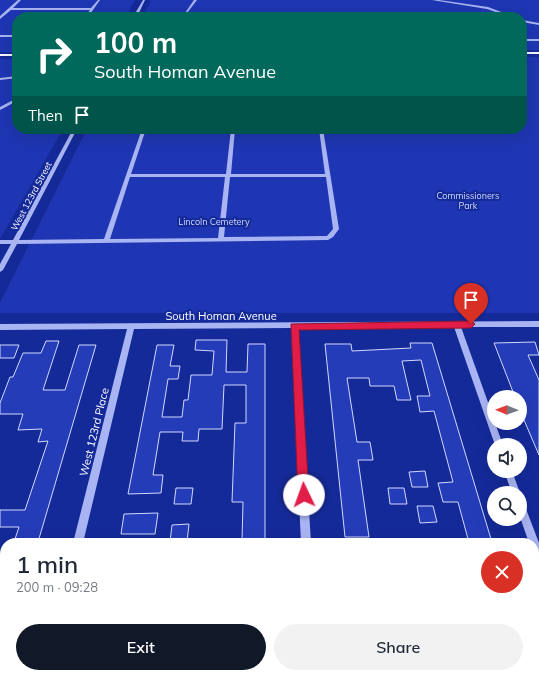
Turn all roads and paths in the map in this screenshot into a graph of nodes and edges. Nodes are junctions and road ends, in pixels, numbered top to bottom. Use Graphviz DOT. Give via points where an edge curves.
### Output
graph roads {
  1 [pos="20,0"];
  2 [pos="99,0"];
  3 [pos="144,0"];
  4 [pos="196,0"];
  5 [pos="433,0"];
  6 [pos="10,9"];
  7 [pos="92,9"];
  8 [pos="90,12"];
  9 [pos="138,12"];
  10 [pos="188,12"];
  11 [pos="499,12"];
  12 [pos="0,18"];
  13 [pos="527,22"];
  14 [pos="539,24"];
  15 [pos="0,36"];
  16 [pos="12,36"];
  17 [pos="527,40"];
  18 [pos="539,40"];
  19 [pos="539,53"];
  20 [pos="527,54"];
  21 [pos="0,55"];
  22 [pos="12,55"];
  23 [pos="12,78"];
  24 [pos="0,79"];
  25 [pos="12,102"];
  26 [pos="0,109"];
  27 [pos="72,134"];
  28 [pos="142,134"];
  29 [pos="232,134"];
  30 [pos="322,134"];
  31 [pos="228,175"];
  32 [pos="328,175"];
  33 [pos="128,176"];
  34 [pos="107,240"];
  35 [pos="221,240"];
  36 [pos="15,241"];
  37 [pos="0,242"];
  38 [pos="0,270"];
  39 [pos="539,324"];
  40 [pos="458,325"];
  41 [pos="294,326"];
  42 [pos="0,327"];
  43 [pos="131,327"];
  44 [pos="497,438"];
  45 [pos="527,524"];
  46 [pos="79,538"];
  47 [pos="306,538"];
  48 [pos="532,538"];
  1 -- 6 [label="street"];
  2 -- 7 [label="street"];
  3 -- 9 [label="street"];
  4 -- 10 [label="street"];
  5 -- 11 [label="street"];
  6 -- 7 [label="street"];
  6 -- 12 [label="street"];
  7 -- 8 [label="street"];
  13 -- 14 [label="street"];
  15 -- 16 [label="street"];
  17 -- 18 [label="street"];
  19 -- 20 [label="main road"];
  21 -- 22 [label="main road"];
  23 -- 24 [label="street"];
  25 -- 26 [label="street"];
  27 -- 36 [label="street, West 123rd Street"];
  28 -- 33 [label="street"];
  29 -- 31 [label="street"];
  30 -- 32 [label="street"];
  31 -- 32 [label="street"];
  31 -- 33 [label="street"];
  31 -- 35 [label="street"];
  32 -- 35 [label="street" via="336,230 331,236 321,239"];
  33 -- 34 [label="street"];
  34 -- 35 [label="street"];
  34 -- 36 [label="street"];
  36 -- 37 [label="street"];
  36 -- 38 [label="street, West 123rd Street"];
  39 -- 40 [label="street, South Homan Avenue"];
  40 -- 41 [label="street, South Homan Avenue"];
  40 -- 44 [label="street"];
  41 -- 43 [label="street, South Homan Avenue"];
  41 -- 47 [label="street"];
  42 -- 43 [label="street, South Homan Avenue"];
  43 -- 46 [label="street, West 123rd Place"];
  45 -- 48 [label="street"];
}
